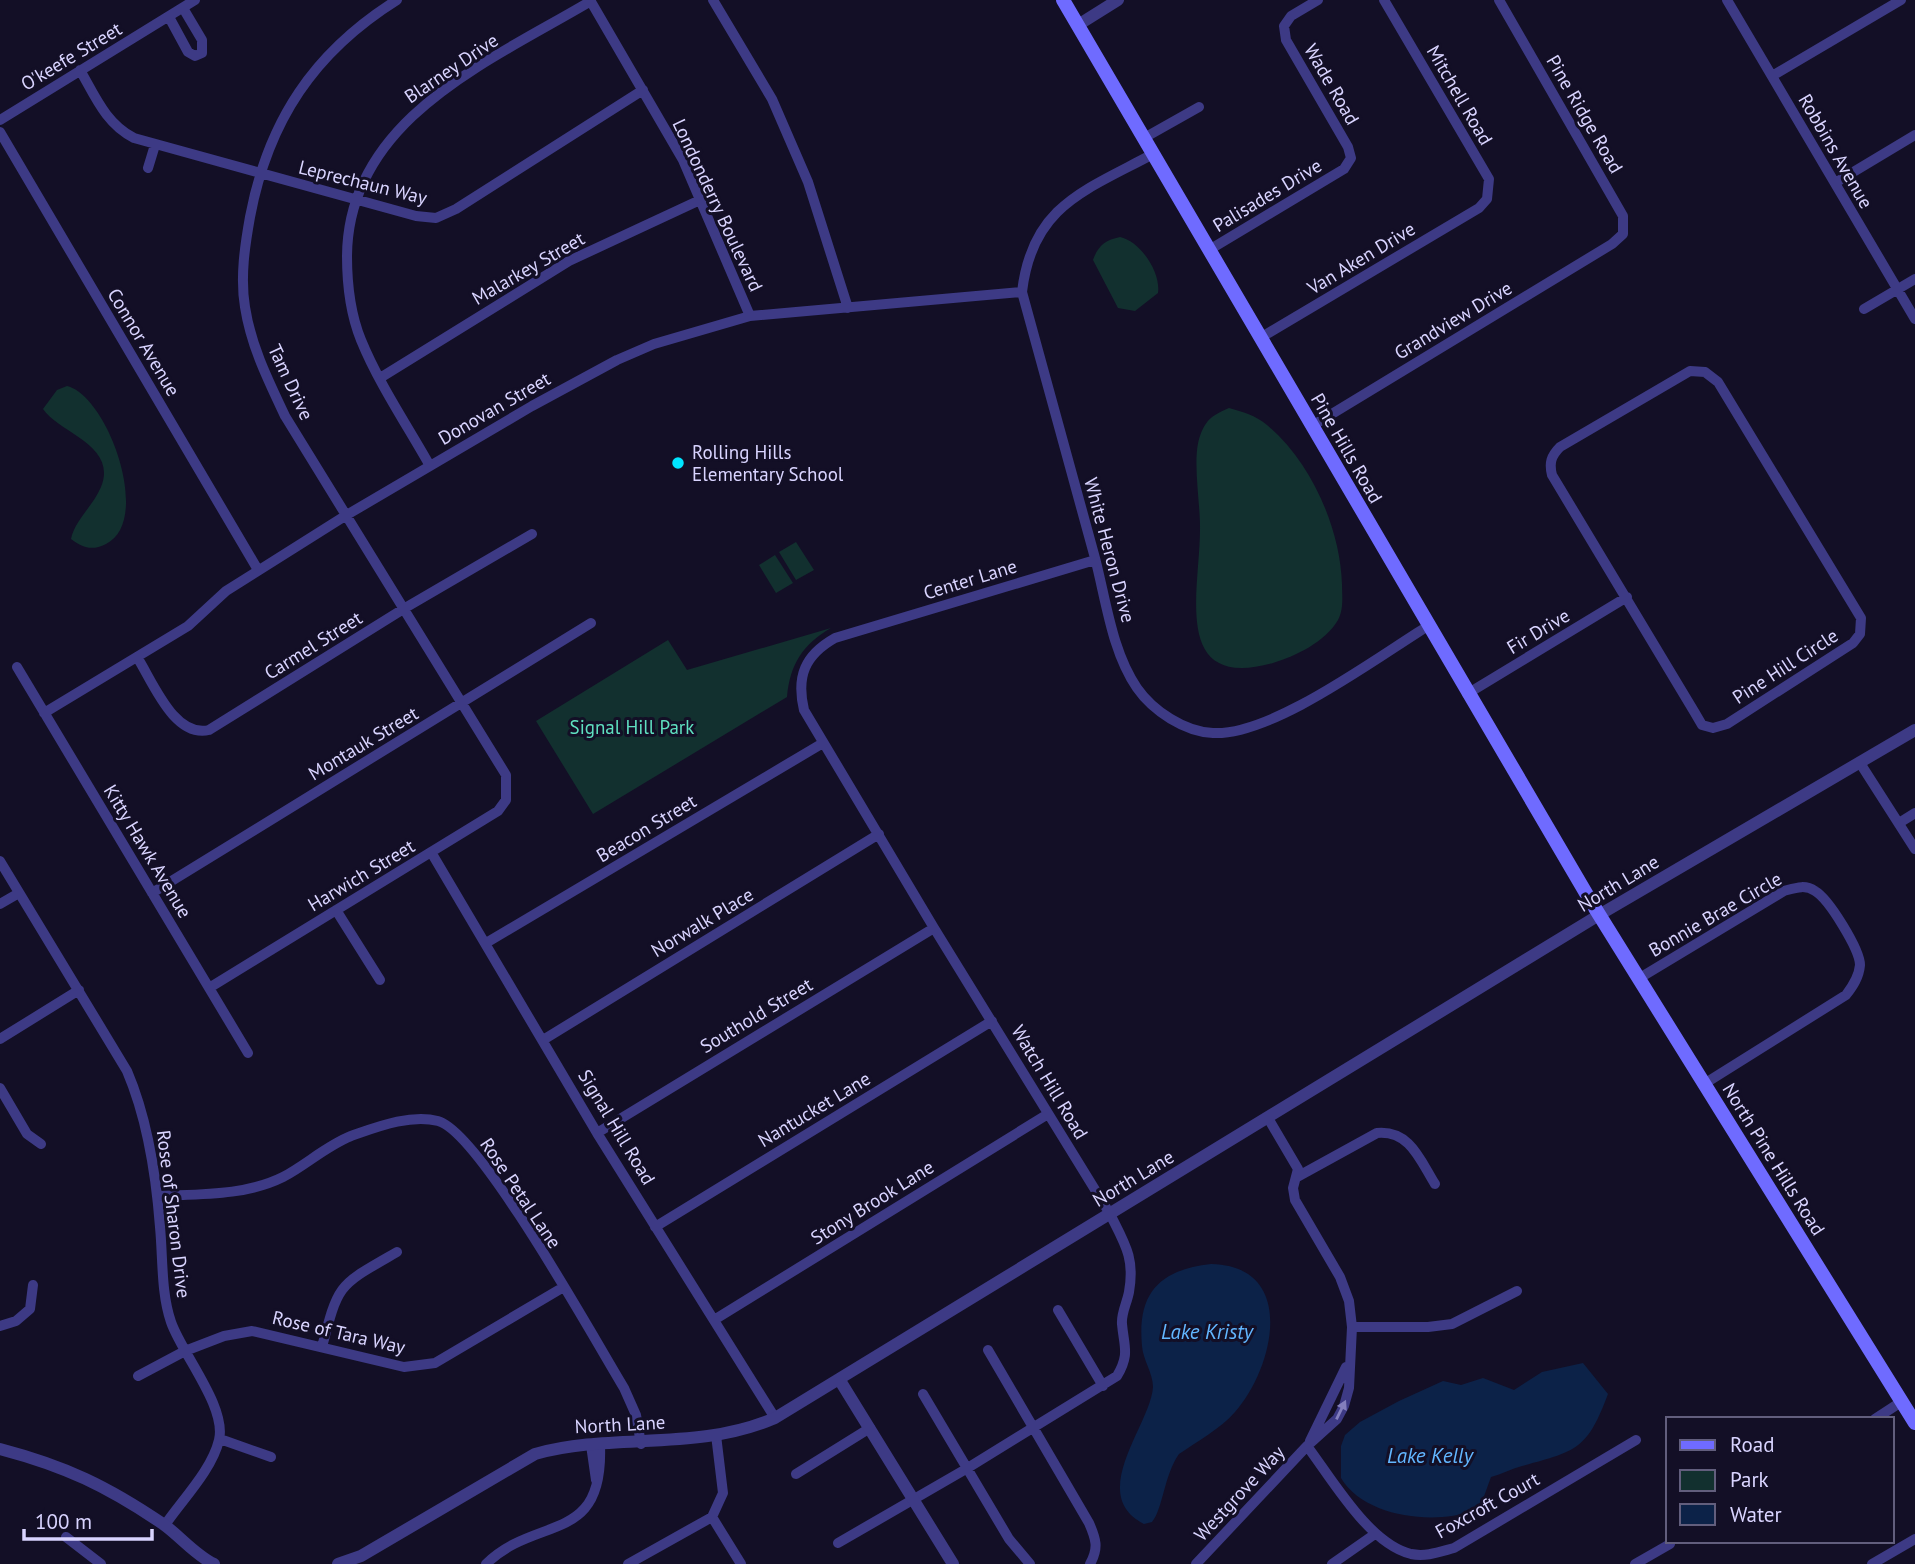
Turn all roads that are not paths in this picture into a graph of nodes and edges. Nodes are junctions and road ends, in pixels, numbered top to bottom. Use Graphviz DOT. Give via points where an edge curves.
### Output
graph roads {
  1 [pos="195,0"];
  2 [pos="397,0"];
  3 [pos="590,0"];
  4 [pos="713,0"];
  5 [pos="1063,0"];
  6 [pos="1118,0"];
  7 [pos="1318,0"];
  8 [pos="1384,0"];
  9 [pos="1499,0"];
  10 [pos="1727,0"];
  11 [pos="1901,0"];
  12 [pos="183,8"];
  13 [pos="169,17"];
  14 [pos="1078,25"];
  15 [pos="80,70"];
  16 [pos="1772,76"];
  17 [pos="643,90"];
  18 [pos="1199,107"];
  19 [pos="0,120"];
  20 [pos="0,132"];
  21 [pos="1915,135"];
  22 [pos="1144,138"];
  23 [pos="155,145"];
  24 [pos="1153,154"];
  25 [pos="148,168"];
  26 [pos="1344,169"];
  27 [pos="258,174"];
  28 [pos="1835,183"];
  29 [pos="356,200"];
  30 [pos="700,200"];
  31 [pos="1479,208"];
  32 [pos="1612,244"];
  33 [pos="1209,250"];
  34 [pos="1915,279"];
  35 [pos="1898,289"];
  36 [pos="1022,292"];
  37 [pos="848,307"];
  38 [pos="1864,309"];
  39 [pos="750,316"];
  40 [pos="1915,319"];
  41 [pos="1260,338"];
  42 [pos="380,379"];
  43 [pos="1312,426"];
  44 [pos="430,466"];
  45 [pos="345,516"];
  46 [pos="532,534"];
  47 [pos="1095,560"];
  48 [pos="258,570"];
  49 [pos="1626,597"];
  50 [pos="405,608"];
  51 [pos="591,623"];
  52 [pos="1428,626"];
  53 [pos="854,632"];
  54 [pos="137,657"];
  55 [pos="17,667"];
  56 [pos="1467,694"];
  57 [pos="463,703"];
  58 [pos="44,713"];
  59 [pos="1915,730"];
  60 [pos="823,743"];
  61 [pos="1860,763"];
  62 [pos="506,775"];
  63 [pos="1915,813"];
  64 [pos="1899,823"];
  65 [pos="879,834"];
  66 [pos="1915,849"];
  67 [pos="431,852"];
  68 [pos="0,861"];
  69 [pos="152,892"];
  70 [pos="19,893"];
  71 [pos="0,904"];
  72 [pos="336,910"];
  73 [pos="1599,915"];
  74 [pos="934,928"];
  75 [pos="486,943"];
  76 [pos="1638,979"];
  77 [pos="380,980"];
  78 [pos="209,988"];
  79 [pos="79,990"];
  80 [pos="992,1021"];
  81 [pos="0,1038"];
  82 [pos="543,1040"];
  83 [pos="248,1053"];
  84 [pos="1704,1084"];
  85 [pos="0,1088"];
  86 [pos="1048,1114"];
  87 [pos="1268,1118"];
  88 [pos="597,1133"];
  89 [pos="41,1144"];
  90 [pos="1297,1177"];
  91 [pos="1435,1184"];
  92 [pos="158,1196"];
  93 [pos="1110,1214"];
  94 [pos="655,1227"];
  95 [pos="397,1252"];
  96 [pos="33,1285"];
  97 [pos="562,1288"];
  98 [pos="1517,1291"];
  99 [pos="1058,1310"];
  100 [pos="714,1320"];
  101 [pos="0,1326"];
  102 [pos="1352,1327"];
  103 [pos="322,1347"];
  104 [pos="988,1350"];
  105 [pos="185,1351"];
  106 [pos="138,1376"];
  107 [pos="839,1379"];
  108 [pos="1103,1386"];
  109 [pos="923,1394"];
  110 [pos="1901,1402"];
  111 [pos="1878,1417"];
  112 [pos="775,1418"];
  113 [pos="1915,1423"];
  114 [pos="870,1428"];
  115 [pos="1032,1429"];
  116 [pos="716,1435"];
  117 [pos="220,1439"];
  118 [pos="1636,1440"];
  119 [pos="641,1444"];
  120 [pos="596,1445"];
  121 [pos="1307,1446"];
  122 [pos="0,1449"];
  123 [pos="271,1457"];
  124 [pos="966,1469"];
  125 [pos="796,1474"];
  126 [pos="912,1498"];
  127 [pos="712,1517"];
  128 [pos="165,1525"];
  129 [pos="1375,1534"];
  130 [pos="66,1537"];
  131 [pos="1915,1539"];
  132 [pos="838,1542"];
  133 [pos="1671,1543"];
  134 [pos="101,1564"];
  135 [pos="214,1564"];
  136 [pos="338,1564"];
  137 [pos="486,1564"];
  138 [pos="628,1564"];
  139 [pos="741,1564"];
  140 [pos="953,1564"];
  141 [pos="1030,1564"];
  142 [pos="1090,1564"];
  143 [pos="1196,1564"];
  144 [pos="1332,1564"];
  145 [pos="1635,1564"];
  146 [pos="1872,1564"];
  1 -- 12 [label="street, O'keefe Street"];
  2 -- 27 [label="street, Tam Drive" via="324,59 285,111"];
  3 -- 17 [label="street, Londonderry Boulevard"];
  3 -- 29 [label="street, Blarney Drive" via="443,90 407,119 381,149"];
  4 -- 37 [label="street" via="772,99 808,182"];
  5 -- 14 [label="main road, Pine Hills Road"];
  6 -- 14 [label="street"];
  7 -- 26 [label="street, Wade Road" via="1291,16 1284,26 1286,40 1348,147 1351,158"];
  8 -- 31 [label="street, Mitchell Road" via="1489,179 1487,199"];
  9 -- 32 [label="street, Pine Ridge Road" via="1623,216 1623,234"];
  10 -- 16 [label="street, Robbins Avenue"];
  11 -- 16 [label="street"];
  12 -- 13 [label="street, O'keefe Street"];
  12 -- 13 [label="street" via="202,40 202,53 188,52"];
  13 -- 15 [label="street, O'keefe Street"];
  14 -- 22 [label="main road, Pine Hills Road"];
  15 -- 19 [label="street, O'keefe Street"];
  15 -- 23 [label="street, Leprechaun Way" via="105,115 120,131"];
  16 -- 28 [label="street, Robbins Avenue"];
  17 -- 29 [label="street, Leprechaun Way" via="436,218"];
  17 -- 30 [label="street, Londonderry Boulevard"];
  18 -- 22 [label="street"];
  20 -- 48 [label="street, Connor Avenue"];
  21 -- 28 [label="street"];
  22 -- 24 [label="main road, Pine Hills Road"];
  23 -- 25 [label="street"];
  23 -- 27 [label="street, Leprechaun Way"];
  24 -- 33 [label="main road, Pine Hills Road"];
  24 -- 36 [label="street, White Heron Drive" via="1074,198 1047,221 1029,252"];
  26 -- 33 [label="street, Palisades Drive"];
  27 -- 29 [label="street, Leprechaun Way"];
  27 -- 45 [label="street, Tam Drive" via="244,248 245,305 258,359 285,416"];
  28 -- 35 [label="street, Robbins Avenue"];
  29 -- 42 [label="street, Blarney Drive" via="347,240 347,290 360,338"];
  30 -- 39 [label="street, Londonderry Boulevard"];
  30 -- 42 [label="street, Malarkey Street" via="569,261"];
  31 -- 41 [label="street, Van Aken Drive"];
  32 -- 43 [label="street, Grandview Drive"];
  33 -- 41 [label="main road, Pine Hills Road"];
  34 -- 35 [label="street"];
  35 -- 38 [label="street"];
  35 -- 40 [label="street, Robbins Avenue"];
  36 -- 37 [label="street, Donovan Street"];
  36 -- 47 [label="street, White Heron Drive"];
  37 -- 39 [label="street, Donovan Street"];
  39 -- 44 [label="street, Donovan Street" via="657,343 617,360"];
  41 -- 43 [label="main road, Pine Hills Road"];
  42 -- 44 [label="street, Blarney Drive"];
  43 -- 52 [label="main road, Pine Hills Road"];
  44 -- 45 [label="street, Donovan Street"];
  45 -- 48 [label="street, Donovan Street"];
  45 -- 50 [label="street, Tam Drive"];
  46 -- 50 [label="street, Carmel Street"];
  47 -- 52 [label="street, White Heron Drive" via="1123,658 1138,688 1167,716 1212,733 1242,730 1278,718"];
  47 -- 53 [label="street, Center Lane"];
  48 -- 54 [label="street, Donovan Street" via="188,626"];
  49 -- 49 [label="street, Pine Hill Circle" via="1702,725 1713,728 1727,724 1853,643 1860,634 1861,618 1718,382 1705,372 1690,371 1552,455 1552,475"];
  49 -- 56 [label="street, Fir Drive"];
  50 -- 54 [label="street, Carmel Street" via="209,730 198,732 183,726"];
  50 -- 57 [label="street, Tam Drive"];
  51 -- 57 [label="street, Montauk Street"];
  52 -- 56 [label="main road, Pine Hills Road"];
  53 -- 60 [label="street, Watch Hill Road" via="819,647 803,666 799,689 804,710"];
  54 -- 58 [label="street, Donovan Street"];
  55 -- 58 [label="street, Kitty Hawk Avenue"];
  56 -- 73 [label="main road, Pine Hills Road"];
  57 -- 62 [label="street, Tam Drive"];
  57 -- 69 [label="street, Montauk Street"];
  58 -- 69 [label="street, Kitty Hawk Avenue"];
  59 -- 61 [label="street, North Lane"];
  60 -- 65 [label="street, Watch Hill Road"];
  60 -- 75 [label="street, Beacon Street"];
  61 -- 64 [label="street"];
  61 -- 73 [label="street, North Lane"];
  62 -- 67 [label="street, Harwich Street" via="506,800 498,811"];
  63 -- 64 [label="street"];
  64 -- 66 [label="street"];
  65 -- 74 [label="street, Watch Hill Road"];
  65 -- 82 [label="street, Norwalk Place"];
  67 -- 72 [label="street, Harwich Street"];
  67 -- 75 [label="street, Signal Hill Road"];
  68 -- 70 [label="street, Rose of Sharon Drive"];
  69 -- 78 [label="street, Kitty Hawk Avenue"];
  70 -- 71 [label="street"];
  70 -- 79 [label="street, Rose of Sharon Drive"];
  72 -- 77 [label="street"];
  72 -- 78 [label="street, Harwich Street"];
  73 -- 76 [label="main road, North Pine Hills Road"];
  73 -- 87 [label="street, North Lane"];
  74 -- 80 [label="street, Watch Hill Road"];
  74 -- 88 [label="street, Southold Street"];
  75 -- 82 [label="street, Signal Hill Road"];
  76 -- 84 [label="main road, North Pine Hills Road"];
  76 -- 84 [label="street, Bonnie Brae Circle" via="1784,891 1802,886 1823,897 1857,951 1857,981 1846,995"];
  78 -- 83 [label="street, Kitty Hawk Avenue"];
  79 -- 81 [label="street"];
  79 -- 92 [label="street, Rose of Sharon Drive" via="140,1101"];
  80 -- 86 [label="street, Watch Hill Road"];
  80 -- 94 [label="street, Nantucket Lane"];
  82 -- 88 [label="street, Signal Hill Road"];
  84 -- 110 [label="main road, North Pine Hills Road"];
  85 -- 89 [label="street" via="27,1134"];
  86 -- 93 [label="street, Watch Hill Road"];
  86 -- 100 [label="street, Stony Brook Lane"];
  87 -- 90 [label="street, Westgrove Way" via="1294,1159"];
  87 -- 93 [label="street, North Lane"];
  88 -- 94 [label="street, Signal Hill Road"];
  90 -- 91 [label="street" via="1377,1133 1390,1132 1404,1137"];
  90 -- 102 [label="street, Westgrove Way" via="1295,1200 1339,1277 1349,1301"];
  92 -- 97 [label="street, Rose Petal Lane" via="250,1188 282,1178 344,1139 384,1124 440,1121 484,1162"];
  92 -- 105 [label="street, Rose of Sharon Drive" via="166,1299 171,1323"];
  93 -- 107 [label="street, North Lane"];
  93 -- 108 [label="street, Watch Hill Road" via="1130,1254 1132,1272 1123,1313 1124,1365 1117,1377"];
  94 -- 100 [label="street, Signal Hill Road"];
  95 -- 103 [label="street" via="346,1283 335,1297"];
  96 -- 101 [label="street" via="30,1309 16,1321"];
  97 -- 103 [label="street, Rose of Tara Way" via="435,1363 404,1367"];
  97 -- 119 [label="street, Rose Petal Lane" via="624,1388 636,1415"];
  98 -- 102 [label="street" via="1452,1324"];
  99 -- 108 [label="street"];
  100 -- 112 [label="street, Signal Hill Road"];
  102 -- 121 [label="street, Westgrove Way" via="1345,1406"];
  103 -- 105 [label="street, Rose of Tara Way" via="252,1331"];
  104 -- 115 [label="street"];
  105 -- 106 [label="street, Rose of Tara Way"];
  105 -- 117 [label="street, Rose of Sharon Drive" via="217,1415"];
  107 -- 112 [label="street, North Lane"];
  107 -- 114 [label="street"];
  108 -- 115 [label="street, Watch Hill Road"];
  109 -- 124 [label="street"];
  110 -- 111 [label="street"];
  110 -- 113 [label="main road, North Pine Hills Road"];
  112 -- 116 [label="street, North Lane"];
  114 -- 125 [label="street"];
  114 -- 126 [label="street"];
  115 -- 124 [label="street, Watch Hill Road"];
  115 -- 142 [label="street" via="1096,1539"];
  116 -- 119 [label="street, North Lane"];
  116 -- 127 [label="street" via="723,1493"];
  117 -- 123 [label="street"];
  117 -- 128 [label="street"];
  118 -- 129 [label="street, Foxcroft Court" via="1454,1548 1411,1554"];
  119 -- 120 [label="street, North Lane"];
  120 -- 136 [label="street, North Lane" via="562,1446 535,1454 361,1556"];
  120 -- 137 [label="street" via="597,1485 580,1516 522,1540"];
  121 -- 129 [label="street, Foxcroft Court"];
  121 -- 143 [label="street, Westgrove Way"];
  122 -- 128 [label="street" via="96,1482"];
  124 -- 126 [label="street, Watch Hill Road"];
  124 -- 141 [label="street"];
  126 -- 132 [label="street, Watch Hill Road"];
  126 -- 140 [label="street"];
  127 -- 138 [label="street"];
  127 -- 139 [label="street"];
  128 -- 135 [label="street"];
  129 -- 144 [label="street"];
  130 -- 134 [label="street"];
  131 -- 146 [label="street"];
  133 -- 145 [label="street"];
}
